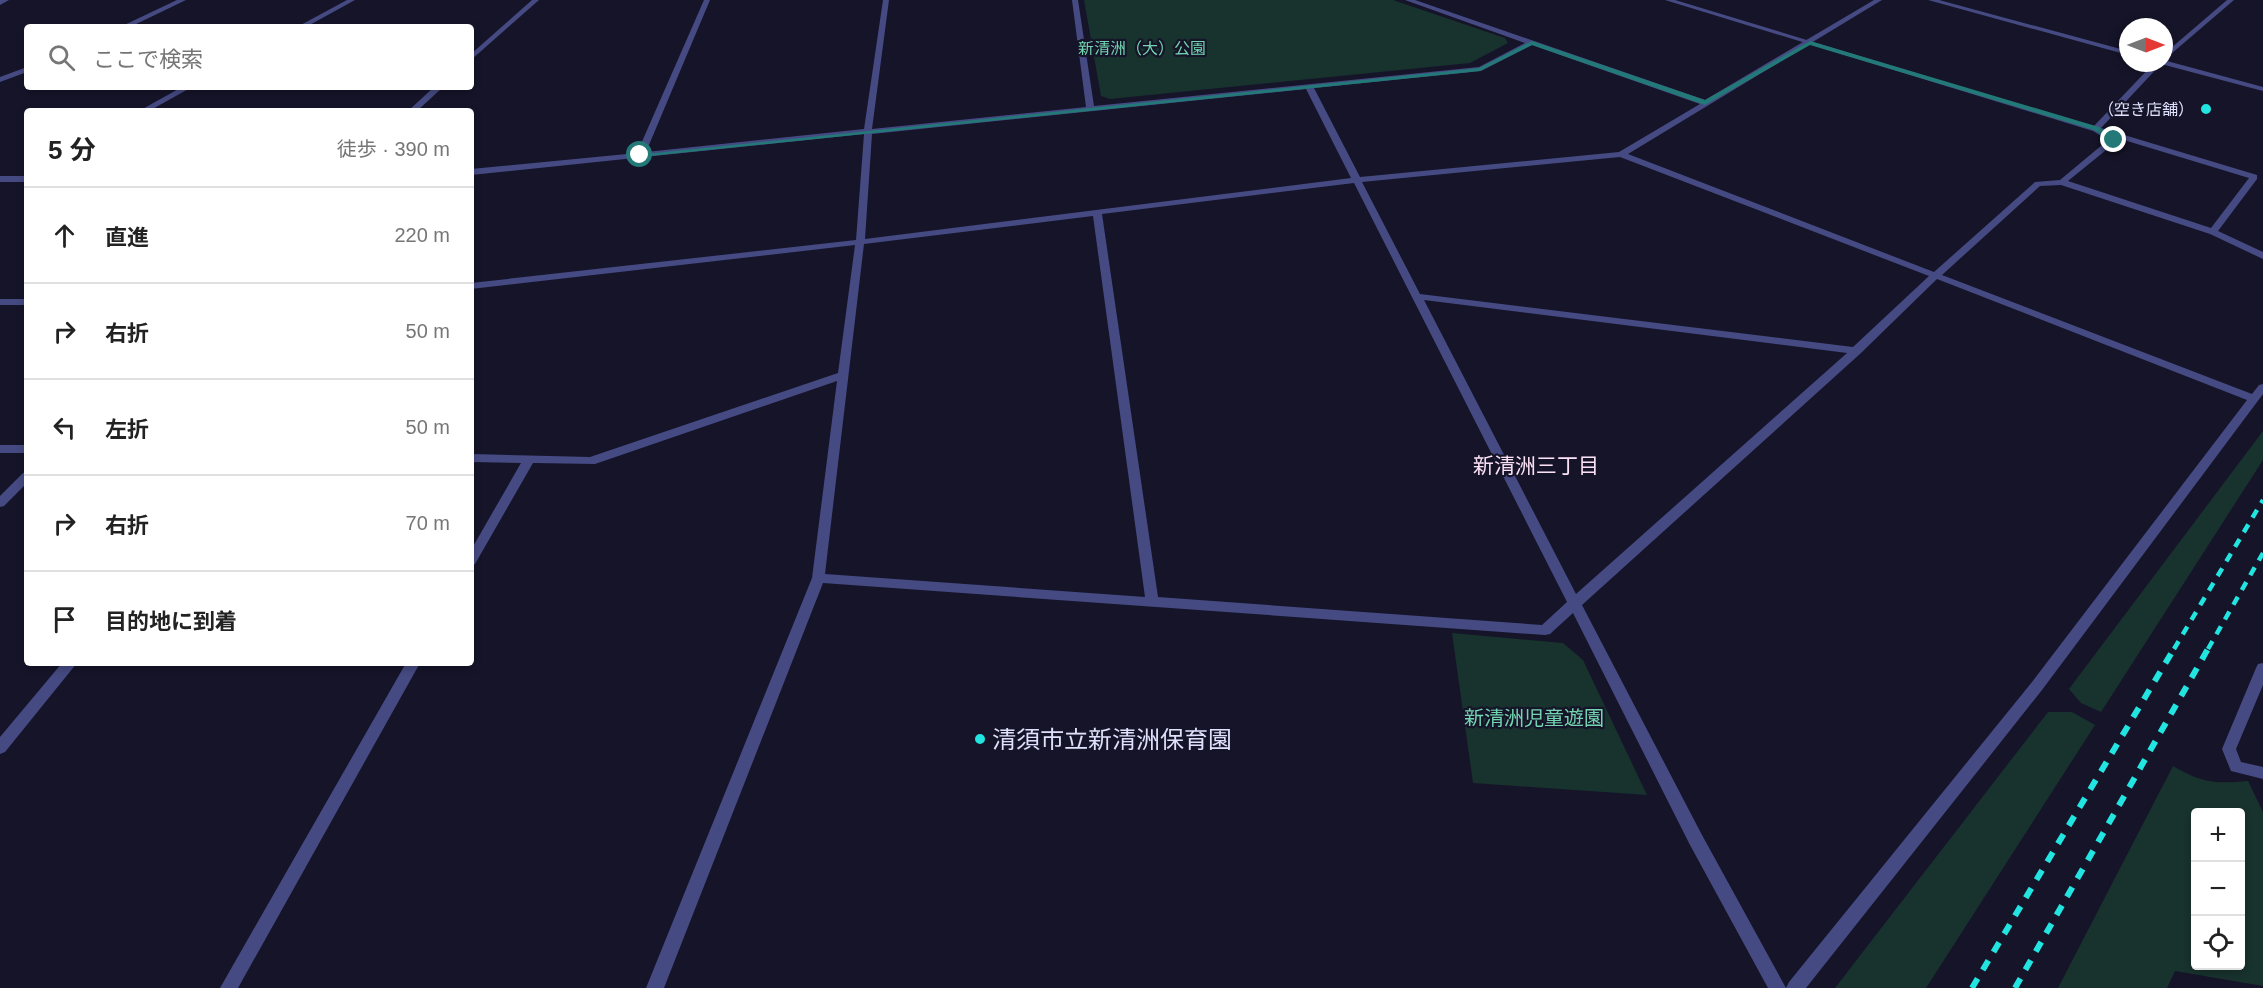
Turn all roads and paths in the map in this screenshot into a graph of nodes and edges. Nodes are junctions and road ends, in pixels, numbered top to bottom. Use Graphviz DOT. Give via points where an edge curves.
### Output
graph roads {
  1 [pos="6,0"];
  2 [pos="183,0"];
  3 [pos="351,0"];
  4 [pos="536,0"];
  5 [pos="706,0"];
  6 [pos="886,0"];
  7 [pos="1075,0"];
  8 [pos="1408,0"];
  9 [pos="1668,0"];
  10 [pos="1879,0"];
  11 [pos="1931,0"];
  12 [pos="2231,0"];
  13 [pos="0,3"];
  14 [pos="131,24"];
  15 [pos="307,24"];
  16 [pos="1532,43"];
  17 [pos="1810,43"];
  18 [pos="2173,50"];
  19 [pos="2119,51"];
  20 [pos="474,55"];
  21 [pos="2173,65"];
  22 [pos="24,70"];
  23 [pos="2150,72"];
  24 [pos="0,80"];
  25 [pos="1309,87"];
  26 [pos="2263,89"];
  27 [pos="182,90"];
  28 [pos="436,90"];
  29 [pos="1705,103"];
  30 [pos="149,108"];
  31 [pos="415,108"];
  32 [pos="1090,109"];
  33 [pos="2096,129"];
  34 [pos="868,131"];
  35 [pos="1621,154"];
  36 [pos="640,155"];
  37 [pos="474,172"];
  38 [pos="24,174"];
  39 [pos="0,179"];
  40 [pos="15,179"];
  41 [pos="24,179"];
  42 [pos="1356,180"];
  43 [pos="2062,182"];
  44 [pos="1097,211"];
  45 [pos="2213,232"];
  46 [pos="860,242"];
  47 [pos="2263,256"];
  48 [pos="1935,276"];
  49 [pos="474,286"];
  50 [pos="1416,296"];
  51 [pos="0,302"];
  52 [pos="24,302"];
  53 [pos="1857,351"];
  54 [pos="843,375"];
  55 [pos="2259,393"];
  56 [pos="0,449"];
  57 [pos="24,449"];
  58 [pos="474,458"];
  59 [pos="529,459"];
  60 [pos="24,479"];
  61 [pos="0,503"];
  62 [pos="474,556"];
  63 [pos="818,578"];
  64 [pos="1152,602"];
  65 [pos="1576,604"];
  66 [pos="68,666"];
  67 [pos="411,666"];
  68 [pos="2263,668"];
  69 [pos="0,748"];
  70 [pos="2263,773"];
  71 [pos="229,988"];
  72 [pos="655,988"];
  73 [pos="1777,988"];
  74 [pos="1795,988"];
  1 -- 13 [label="street"];
  2 -- 14 [label="street"];
  3 -- 15 [label="street"];
  4 -- 20 [label="street"];
  5 -- 36 [label="street"];
  6 -- 34 [label="street"];
  7 -- 32 [label="street"];
  8 -- 16 [label="street"];
  9 -- 17 [label="street"];
  10 -- 17 [label="street"];
  11 -- 19 [label="street"];
  12 -- 18 [label="street"];
  16 -- 25 [label="street" via="1480,69"];
  16 -- 29 [label="street"];
  17 -- 29 [label="street"];
  17 -- 33 [label="street"];
  21 -- 26 [label="street"];
  22 -- 24 [label="street"];
  23 -- 33 [label="street"];
  25 -- 32 [label="street"];
  25 -- 42 [label="street"];
  27 -- 30 [label="street"];
  28 -- 31 [label="street"];
  29 -- 35 [label="street"];
  32 -- 34 [label="street"];
  33 -- 43 [label="street" via="2114,140"];
  33 -- 45 [label="street" via="2254,177"];
  34 -- 36 [label="street"];
  34 -- 46 [label="street"];
  35 -- 42 [label="street"];
  35 -- 48 [label="street"];
  36 -- 37 [label="street"];
  38 -- 40 [label="street"];
  39 -- 40 [label="street"];
  40 -- 41 [label="street"];
  42 -- 44 [label="street"];
  42 -- 50 [label="street"];
  43 -- 45 [label="street"];
  43 -- 48 [label="street" via="2038,184"];
  44 -- 46 [label="street"];
  44 -- 64 [label="street"];
  45 -- 47 [label="street"];
  46 -- 49 [label="street"];
  46 -- 54 [label="street"];
  48 -- 53 [label="street"];
  48 -- 55 [label="street"];
  50 -- 53 [label="street"];
  50 -- 65 [label="street"];
  51 -- 52 [label="street"];
  53 -- 65 [label="street"];
  54 -- 59 [label="street" via="591,461"];
  54 -- 63 [label="street"];
  55 -- 74 [label="street" via="2037,686"];
  56 -- 57 [label="street"];
  58 -- 59 [label="street"];
  59 -- 62 [label="street"];
  60 -- 61 [label="street"];
  63 -- 64 [label="street"];
  63 -- 72 [label="street"];
  64 -- 65 [label="street" via="1545,630"];
  65 -- 73 [label="street" via="1696,840"];
  66 -- 69 [label="street"];
  67 -- 71 [label="street"];
  68 -- 70 [label="street" via="2229,749 2235,767"];
}
